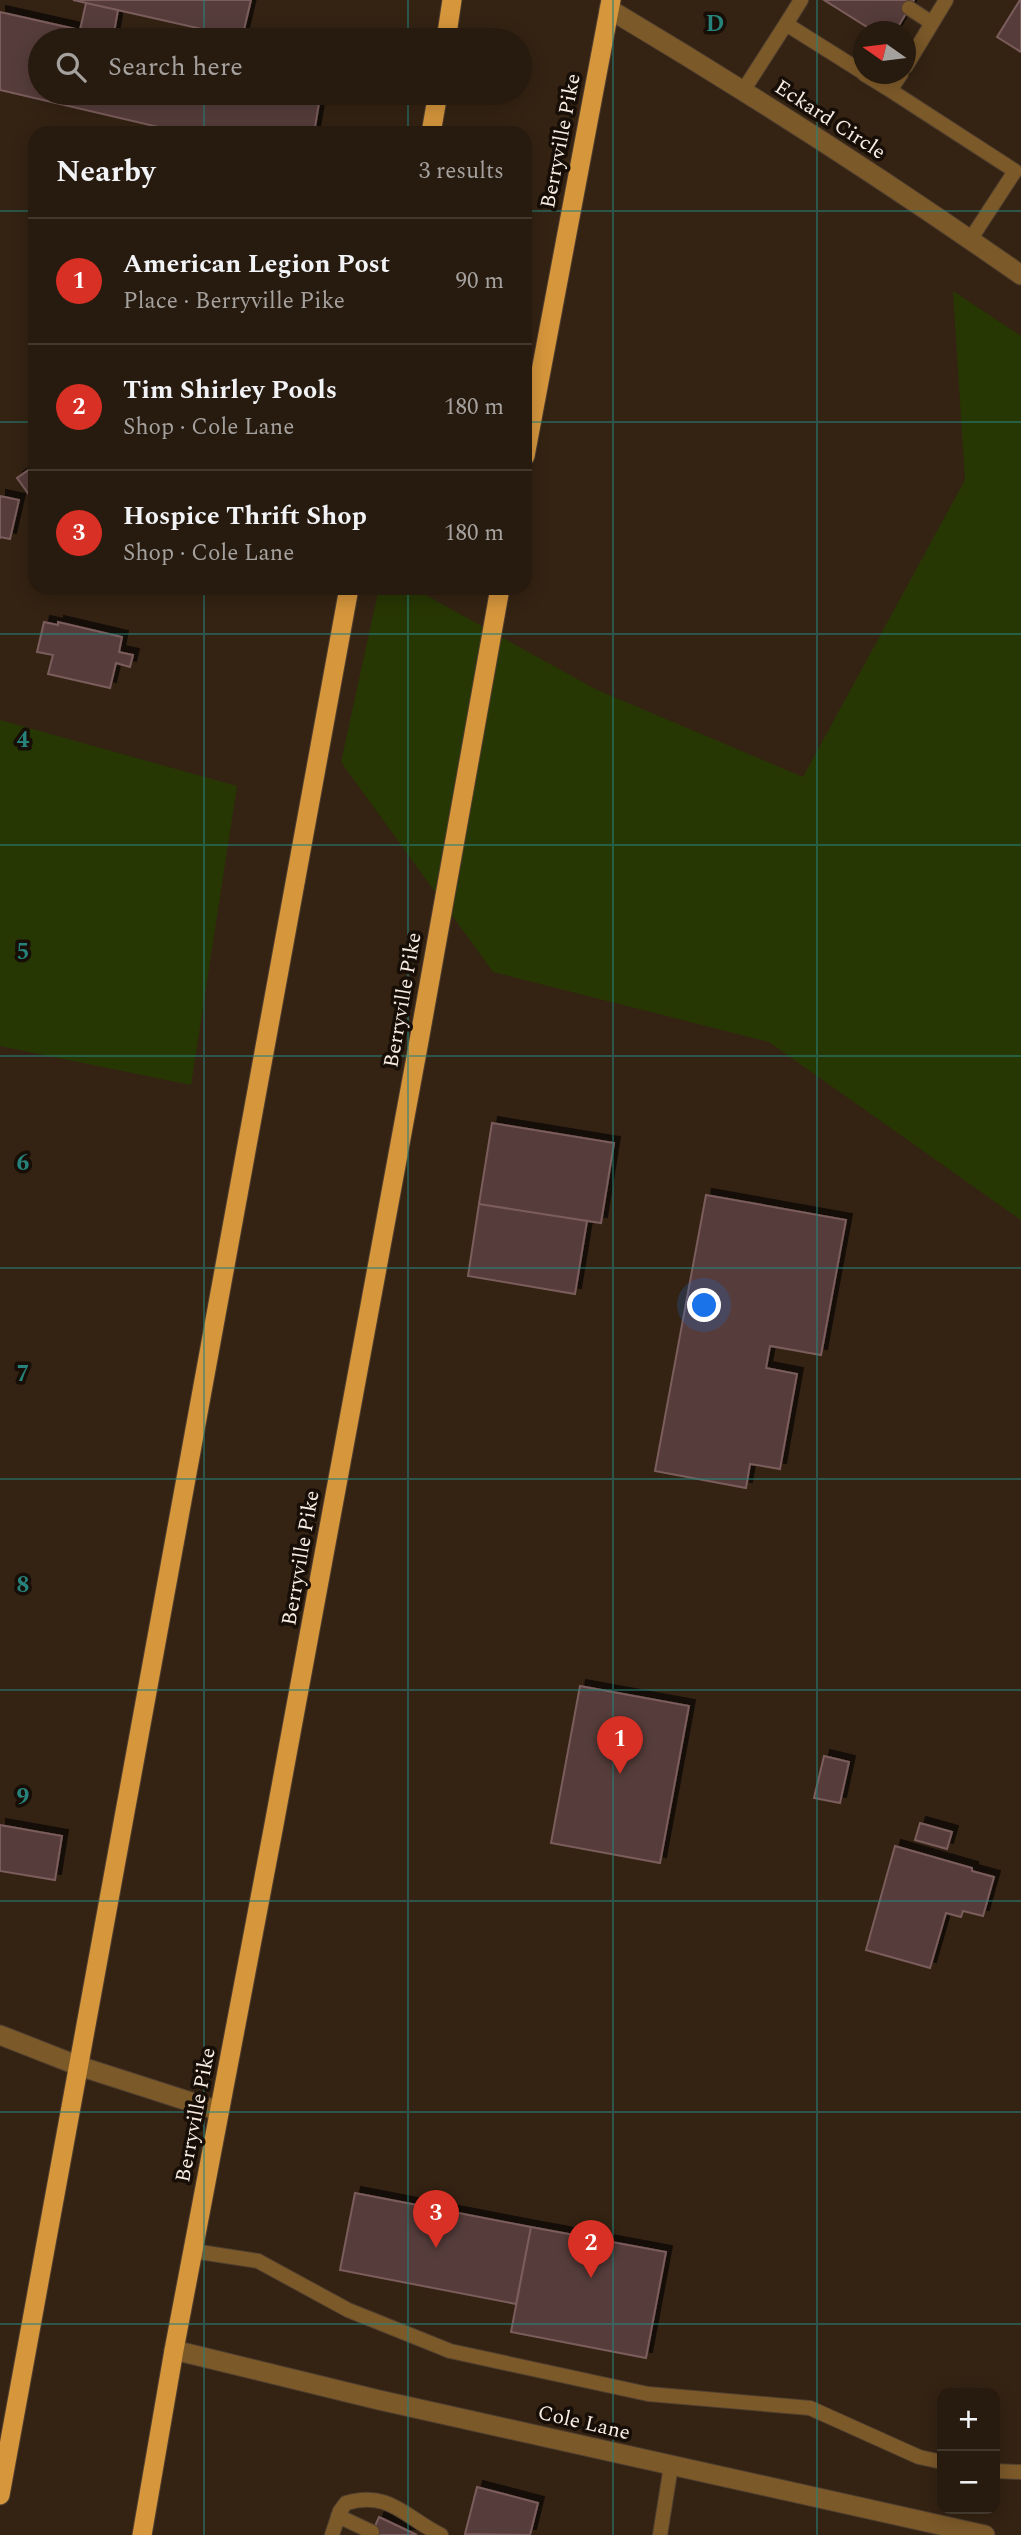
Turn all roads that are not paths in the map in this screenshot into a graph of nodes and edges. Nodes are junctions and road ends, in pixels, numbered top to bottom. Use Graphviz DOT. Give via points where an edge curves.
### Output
graph roads {
  1 [pos="452,0"];
  2 [pos="801,0"];
  3 [pos="946,0"];
  4 [pos="610,5"];
  5 [pos="909,8"];
  6 [pos="932,23"];
  7 [pos="786,24"];
  8 [pos="448,28"];
  9 [pos="916,48"];
  10 [pos="853,66"];
  11 [pos="881,84"];
  12 [pos="894,84"];
  13 [pos="890,90"];
  14 [pos="743,91"];
  15 [pos="436,105"];
  16 [pos="432,126"];
  17 [pos="970,240"];
  18 [pos="1021,275"];
  19 [pos="532,419"];
  20 [pos="348,595"];
  21 [pos="499,595"];
  22 [pos="0,2035"];
  23 [pos="79,2066"];
  24 [pos="219,2111"];
  25 [pos="193,2251"];
  26 [pos="174,2350"];
  27 [pos="937,2461"];
  28 [pos="671,2466"];
  29 [pos="1000,2470"];
  30 [pos="1021,2472"];
  31 [pos="0,2495"];
  32 [pos="338,2516"];
  33 [pos="372,2532"];
  34 [pos="142,2535"];
  35 [pos="332,2535"];
  36 [pos="441,2535"];
  37 [pos="660,2535"];
  38 [pos="985,2535"];
  1 -- 8 [label="highway"];
  2 -- 7 [label="lane"];
  3 -- 6 [label="lane"];
  4 -- 14 [label="street, Eckard Circle"];
  4 -- 19 [label="highway, Berryville Pike"];
  5 -- 6 [label="lane"];
  6 -- 9 [label="lane"];
  7 -- 10 [label="lane"];
  7 -- 14 [label="lane"];
  11 -- 13 [label="lane"];
  12 -- 13 [label="lane"];
  13 -- 17 [label="lane" via="1015,171"];
  14 -- 17 [label="street, Eckard Circle"];
  15 -- 16 [label="highway"];
  17 -- 18 [label="street, Eckard Circle"];
  20 -- 23 [label="highway"];
  21 -- 24 [label="highway, Berryville Pike"];
  22 -- 23 [label="street"];
  23 -- 24 [label="street"];
  23 -- 31 [label="highway"];
  24 -- 25 [label="highway, Berryville Pike"];
  25 -- 26 [label="highway, Berryville Pike"];
  25 -- 27 [label="lane" via="258,2261 348,2311 450,2351 648,2394 810,2408"];
  26 -- 28 [label="street, Cole Lane"];
  26 -- 34 [label="highway, Berryville Pike"];
  28 -- 37 [label="lane"];
  28 -- 38 [label="street, Cole Lane"];
  29 -- 30 [label="lane"];
  32 -- 33 [label="lane"];
  32 -- 35 [label="lane"];
  32 -- 36 [label="lane" via="346,2503 370,2497"];
}
